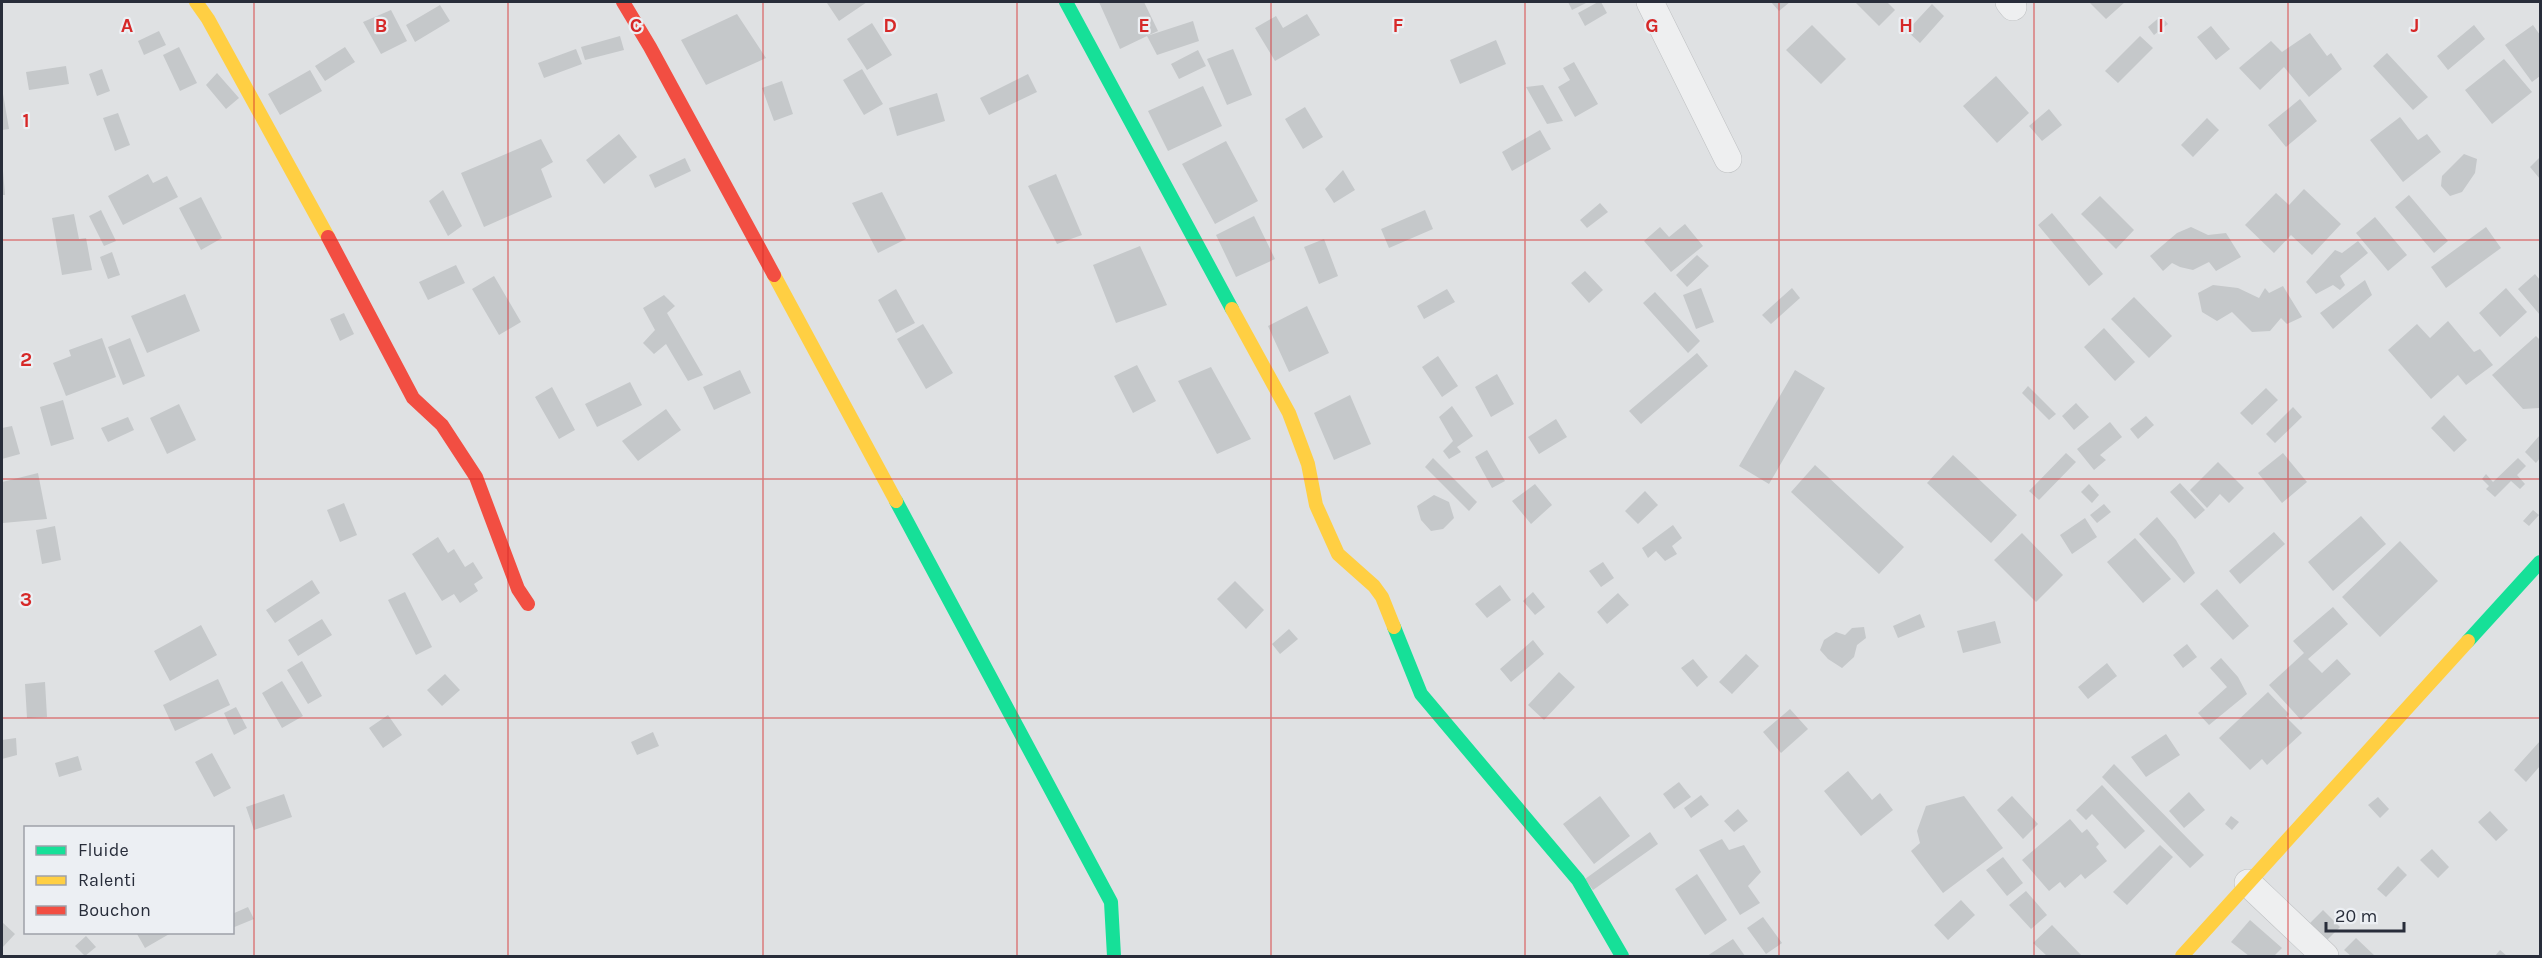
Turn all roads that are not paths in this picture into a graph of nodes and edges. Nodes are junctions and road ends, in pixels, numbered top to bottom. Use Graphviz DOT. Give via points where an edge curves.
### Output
graph roads {
  1 [pos="196,2"];
  2 [pos="623,2"];
  3 [pos="1066,2"];
  4 [pos="1650,2"];
  5 [pos="1728,159"];
  6 [pos="2541,562"];
  7 [pos="528,604"];
  8 [pos="2248,884"];
  9 [pos="1114,957"];
  10 [pos="1622,957"];
  11 [pos="2182,957"];
  12 [pos="2325,957"];
  1 -- 7 [label="street" via="289,163 413,398 441,425 476,477 518,589"];
  2 -- 9 [label="street" via="1111,902"];
  3 -- 10 [label="street" via="1289,413 1308,464 1316,505 1338,554 1382,597 1421,694 1578,880"];
  4 -- 5 [label="street"];
  6 -- 8 [label="street"];
  8 -- 11 [label="street"];
  8 -- 12 [label="street"];
}
